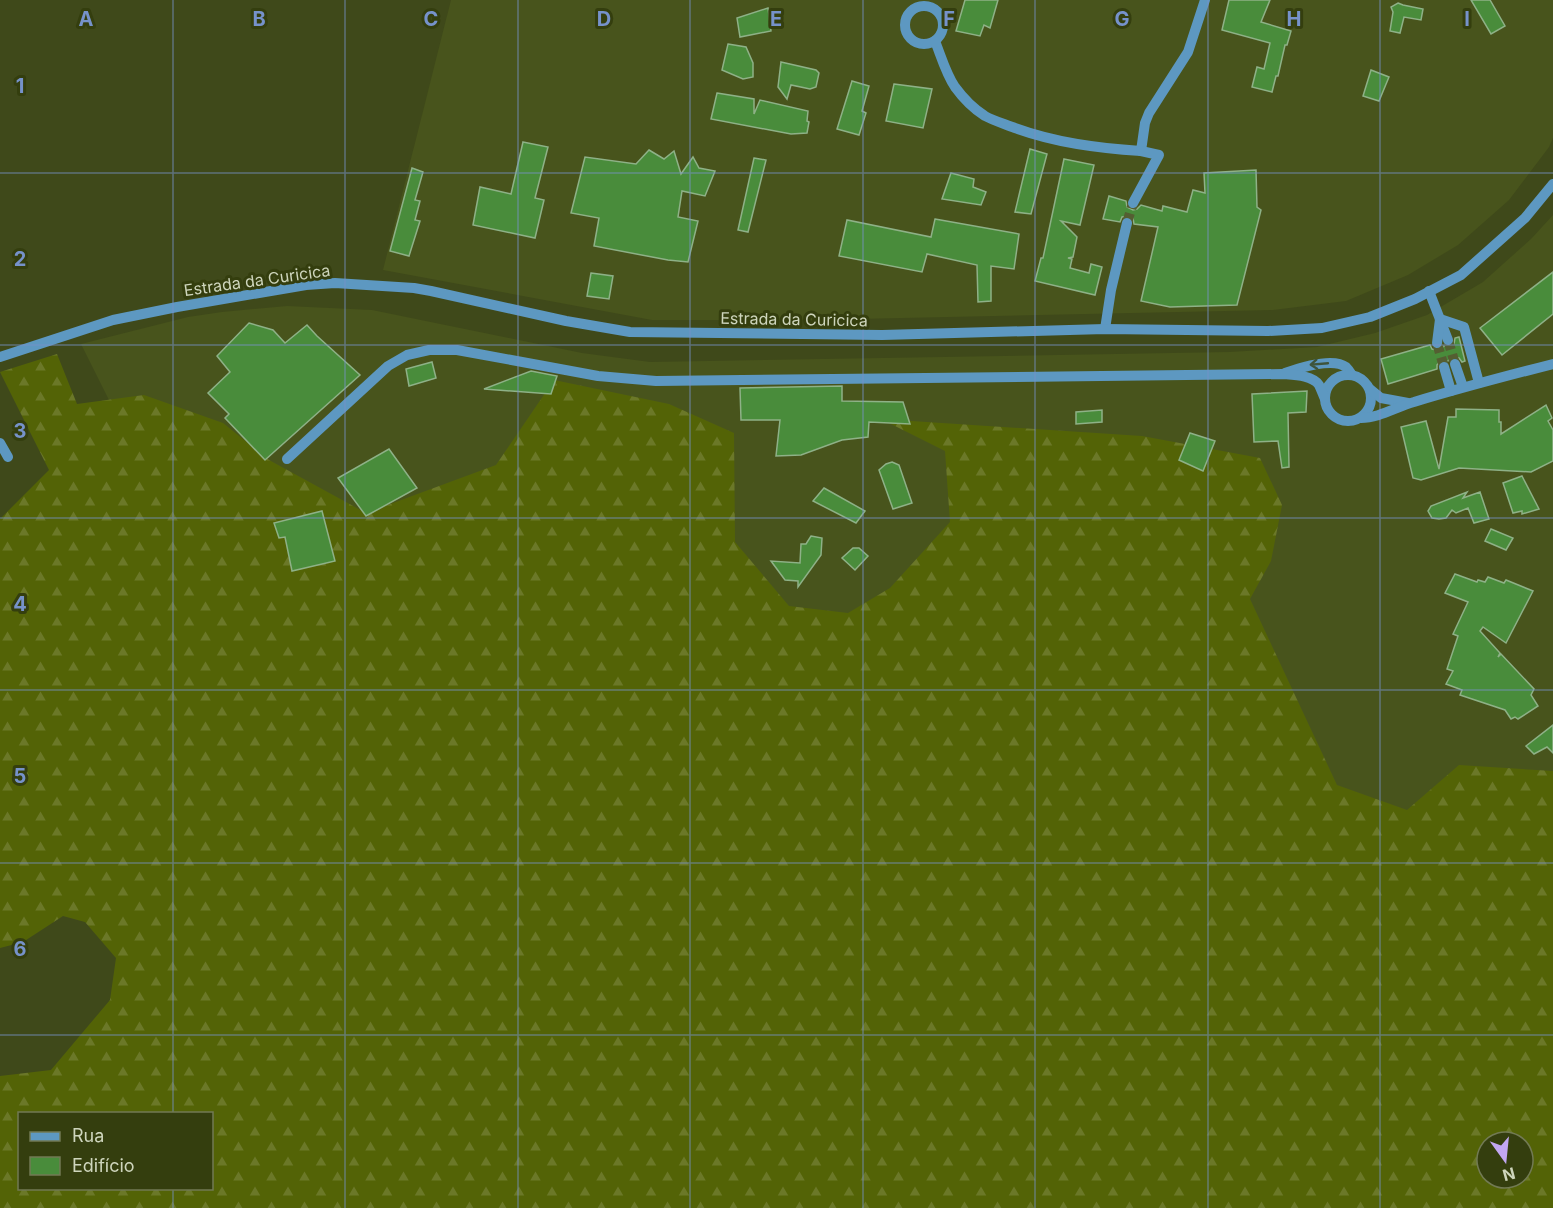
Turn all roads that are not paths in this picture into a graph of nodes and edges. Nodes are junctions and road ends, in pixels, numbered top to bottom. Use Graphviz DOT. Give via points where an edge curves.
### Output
graph roads {
  1 [pos="1205,0"];
  2 [pos="935,41"];
  3 [pos="1141,152"];
  4 [pos="1553,184"];
  5 [pos="1133,203"];
  6 [pos="1127,223"];
  7 [pos="1429,291"];
  8 [pos="1440,319"];
  9 [pos="1106,329"];
  10 [pos="1443,341"];
  11 [pos="0,357"];
  12 [pos="1455,364"];
  13 [pos="1553,364"];
  14 [pos="1444,367"];
  15 [pos="1282,374"];
  16 [pos="1352,375"];
  17 [pos="1479,383"];
  18 [pos="1463,387"];
  19 [pos="1370,389"];
  20 [pos="1451,391"];
  21 [pos="1324,399"];
  22 [pos="1408,403"];
  23 [pos="1361,418"];
  24 [pos="0,442"];
  25 [pos="8,457"];
  26 [pos="287,459"];
  1 -- 3 [label="street" via="1188,52 1149,113"];
  2 -- 3 [label="street" via="954,86 985,116 1065,143"];
  3 -- 5 [label="street" via="1159,155"];
  4 -- 7 [label="street, Estrada da Curicica" via="1525,218 1461,275"];
  6 -- 9 [label="street"];
  7 -- 8 [label="street"];
  7 -- 9 [label="street, Estrada da Curicica" via="1370,317 1322,328"];
  8 -- 10 [label="street"];
  8 -- 17 [label="street" via="1464,327"];
  9 -- 11 [label="street, Estrada da Curicica" via="882,335 630,332 414,288 334,283 261,292 113,320"];
  12 -- 18 [label="street"];
  13 -- 17 [label="street"];
  14 -- 20 [label="street"];
  16 -- 15 [label="street, one-way" via="1341,364 1321,363"];
  15 -- 21 [label="street" via="1314,380"];
  15 -- 26 [label="street" via="656,381 598,376 457,350 429,350 407,355 388,366"];
  16 -- 19 [label="street" via="1366,382"];
  16 -- 21 [label="street" via="1329,383"];
  17 -- 18 [label="street"];
  18 -- 20 [label="street"];
  19 -- 22 [label="street" via="1381,398"];
  19 -- 23 [label="street" via="1371,405"];
  20 -- 22 [label="street"];
  21 -- 23 [label="street" via="1330,414 1337,419 1345,422"];
  22 -- 23 [label="street"];
  24 -- 25 [label="street"];
}
